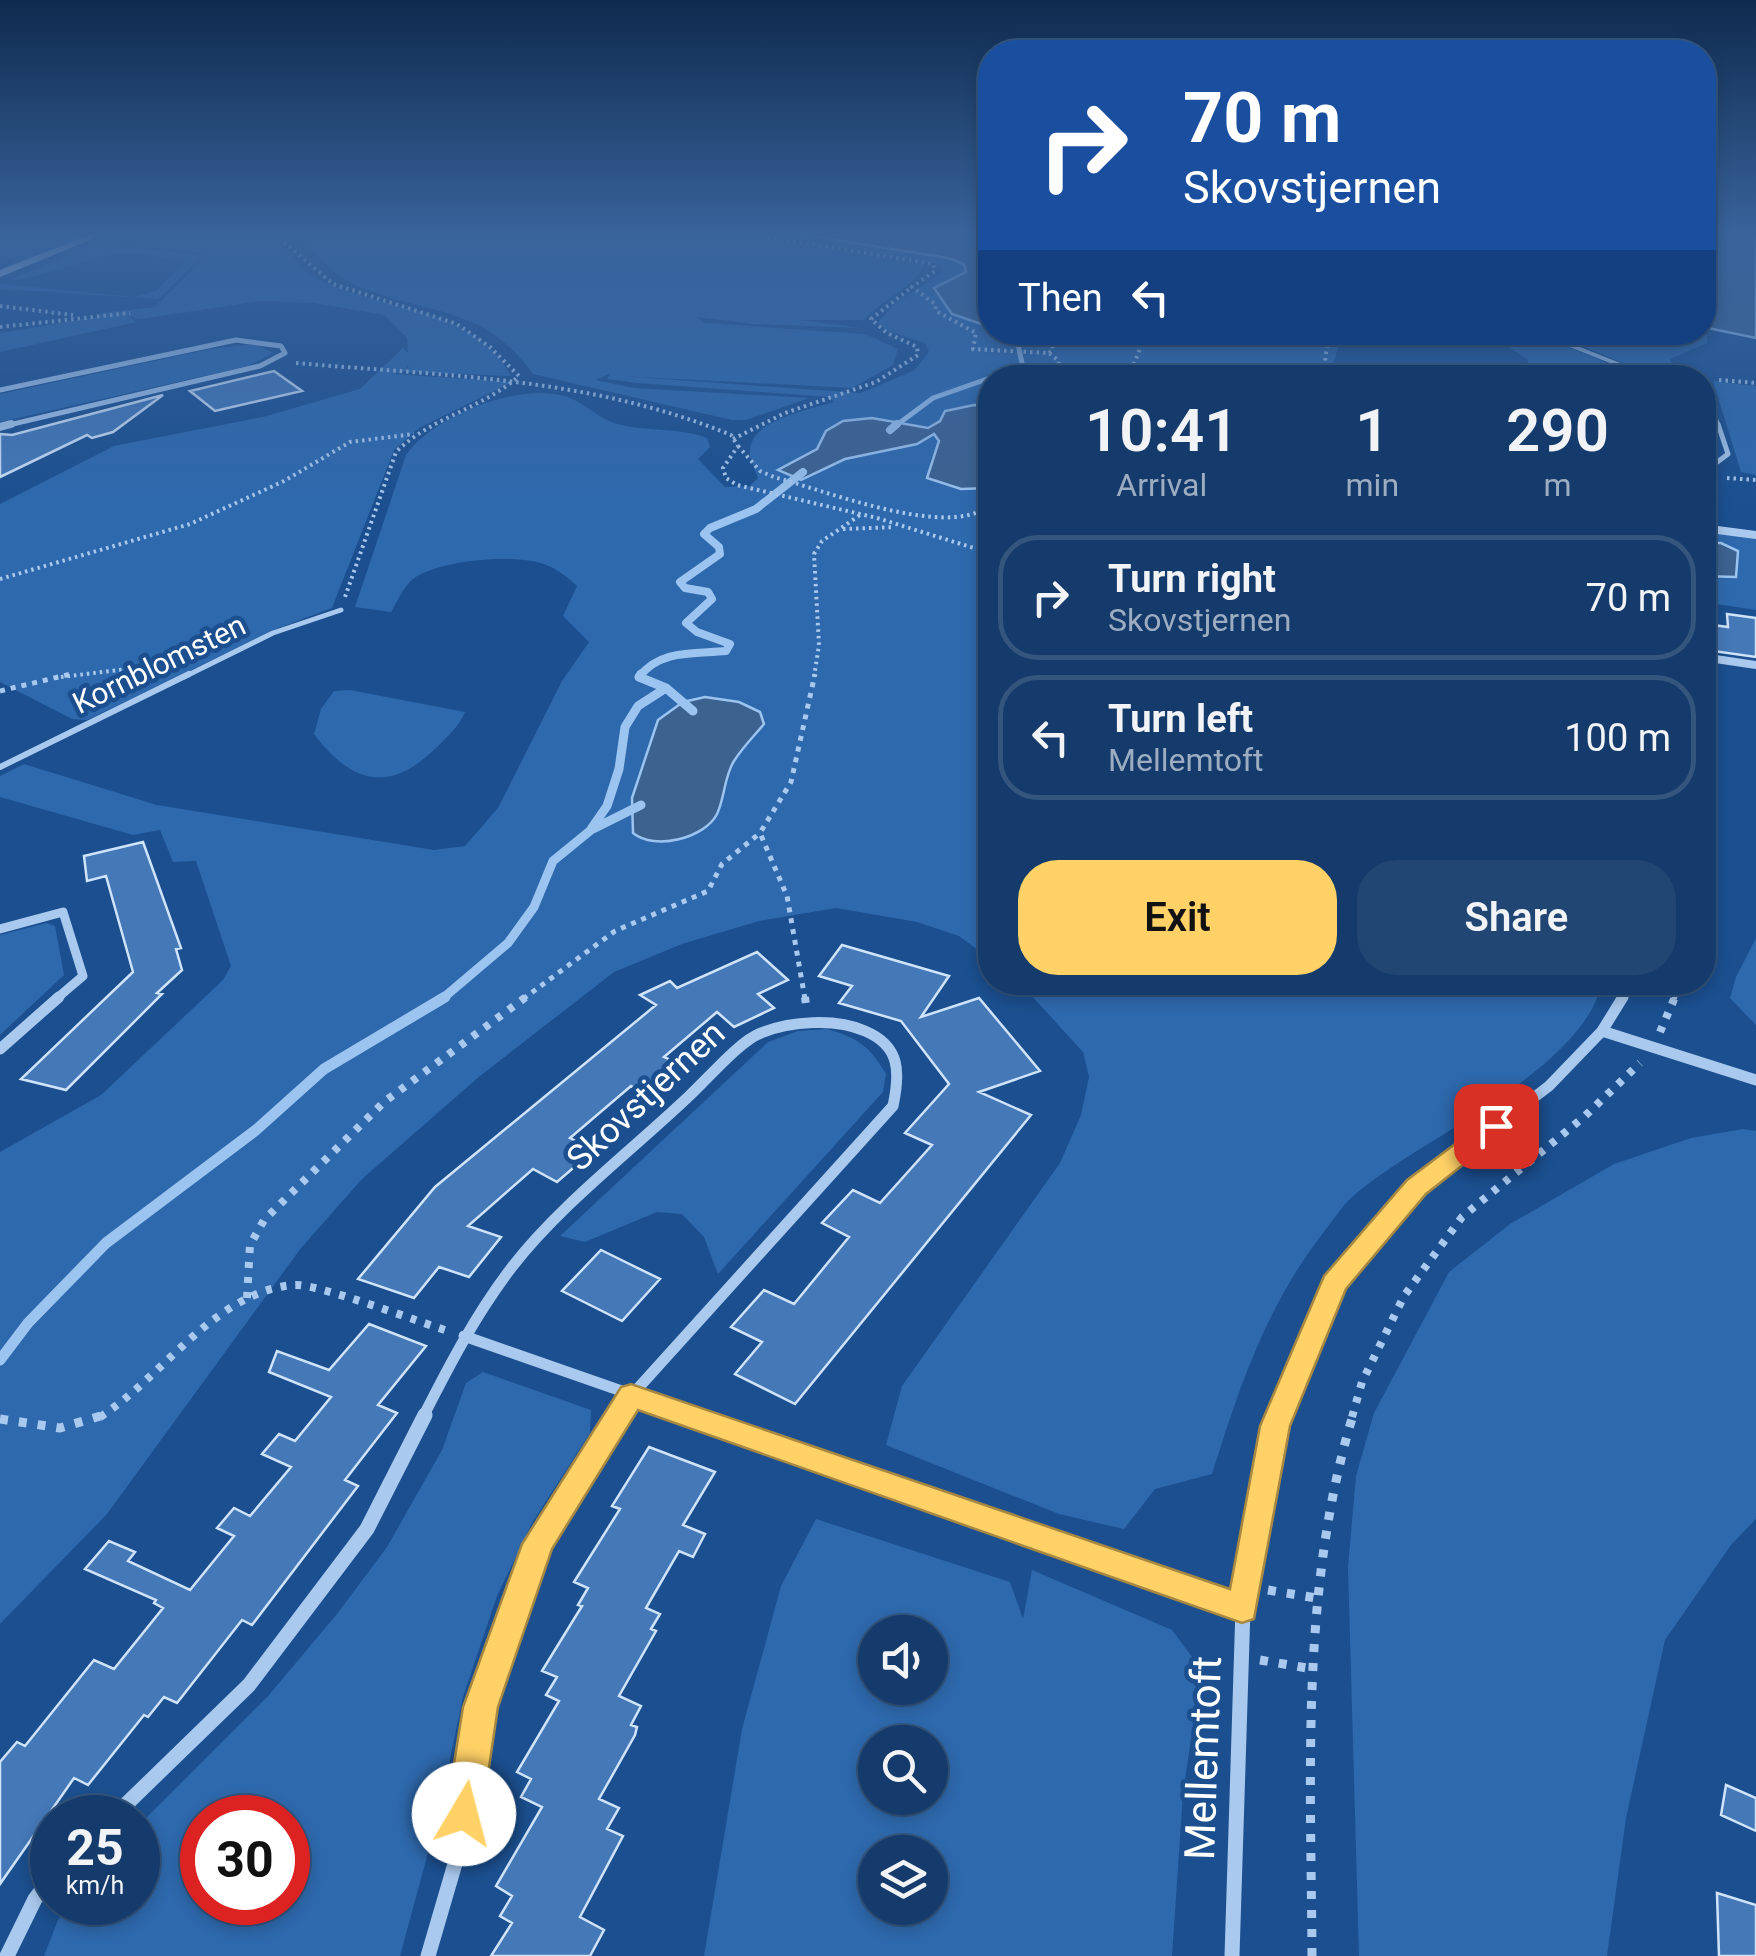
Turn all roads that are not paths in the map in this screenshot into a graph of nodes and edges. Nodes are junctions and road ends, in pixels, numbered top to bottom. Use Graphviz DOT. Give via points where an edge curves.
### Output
graph roads {
  1 [pos="1570,345"];
  2 [pos="1620,365"];
  3 [pos="0,390"];
  4 [pos="1716,425"];
  5 [pos="0,427"];
  6 [pos="1716,463"];
  7 [pos="1716,530"];
  8 [pos="1756,535"];
  9 [pos="341,610"];
  10 [pos="1716,659"];
  11 [pos="1756,664"];
  12 [pos="0,767"];
  13 [pos="0,929"];
  14 [pos="1624,995"];
  15 [pos="1602,1030"];
  16 [pos="0,1049"];
  17 [pos="1756,1080"];
  18 [pos="464,1336"];
  19 [pos="631,1396"];
  20 [pos="1242,1608"];
  21 [pos="136,1795"];
  22 [pos="30,1909"];
  23 [pos="7,1956"];
  24 [pos="428,1956"];
  25 [pos="1232,1956"];
  1 -- 2 [label="lane"];
  3 -- 5 [label="street" via="236,340 281,346 284,353 275,361"];
  4 -- 6 [label="lane" via="1728,454"];
  7 -- 8 [label="street"];
  9 -- 12 [label="lane, Kornblomsten" via="273,633"];
  10 -- 11 [label="street"];
  13 -- 16 [label="street" via="63,912 83,976"];
  14 -- 15 [label="street, Mellemtoft"];
  15 -- 17 [label="street"];
  15 -- 20 [label="street, Mellemtoft" via="1549,1086 1416,1187 1334,1284 1275,1426"];
  18 -- 19 [label="street"];
  18 -- 19 [label="street, Skovstjernen" via="514,1264 558,1218 757,1034 808,1021 854,1026 883,1040 900,1062 893,1106"];
  18 -- 21 [label="street, Skovstjernen" via="367,1529 249,1685"];
  19 -- 20 [label="street"];
  19 -- 24 [label="street, Skovstjernen" via="538,1544 480,1707 459,1850"];
  20 -- 25 [label="street, Mellemtoft"];
  22 -- 23 [label="street"];
}
